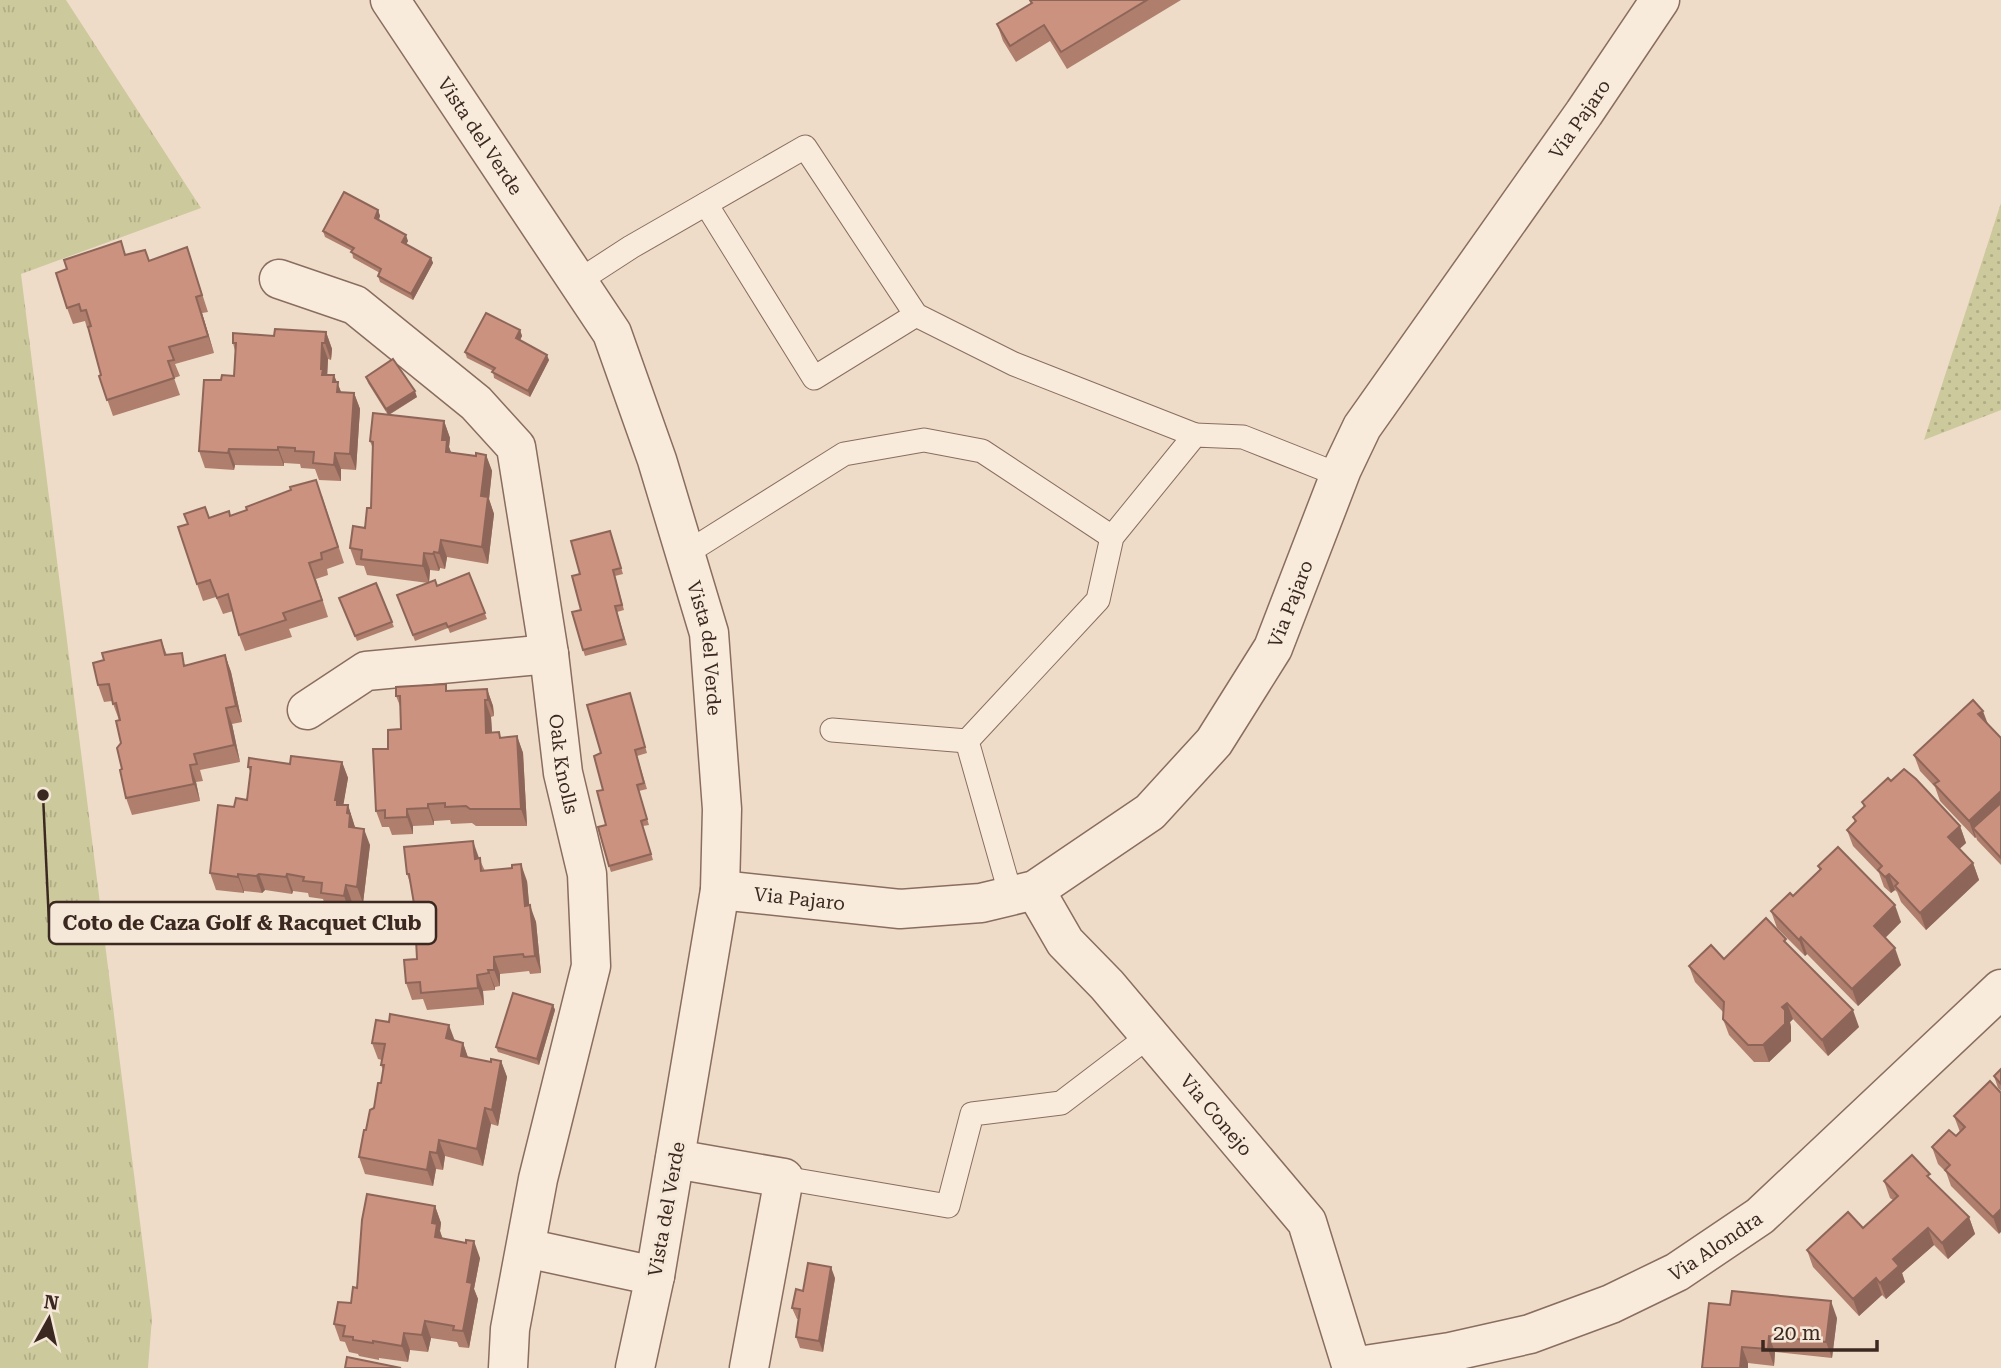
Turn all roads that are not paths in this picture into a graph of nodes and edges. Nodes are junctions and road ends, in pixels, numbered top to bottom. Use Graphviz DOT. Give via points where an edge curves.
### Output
graph roads {
  1 [pos="390,0"];
  2 [pos="1660,0"];
  3 [pos="706,204"];
  4 [pos="279,279"];
  5 [pos="577,282"];
  6 [pos="916,314"];
  7 [pos="1195,435"];
  8 [pos="1339,475"];
  9 [pos="1112,537"];
  10 [pos="685,554"];
  11 [pos="549,654"];
  12 [pos="307,710"];
  13 [pos="832,730"];
  14 [pos="967,741"];
  15 [pos="720,890"];
  16 [pos="1023,893"];
  17 [pos="2001,989"];
  18 [pos="1149,1036"];
  19 [pos="675,1159"];
  20 [pos="784,1178"];
  21 [pos="526,1248"];
  22 [pos="655,1276"];
  23 [pos="508,1368"];
  24 [pos="635,1368"];
  25 [pos="749,1368"];
  26 [pos="1352,1368"];
  1 -- 5 [label="street, Vista del Verde"];
  2 -- 8 [label="street, Via Pajaro" via="1362,427"];
  3 -- 5 [label="lane"];
  3 -- 6 [label="lane" via="806,147"];
  3 -- 6 [label="lane" via="814,378"];
  4 -- 11 [label="street, Oak Knolls" via="355,305 476,402 516,447"];
  5 -- 10 [label="street, Vista del Verde" via="611,333"];
  6 -- 7 [label="lane" via="1014,364"];
  7 -- 8 [label="lane" via="1242,437"];
  7 -- 9 [label="lane"];
  8 -- 16 [label="street, Via Pajaro" via="1273,648 1214,742 1150,812"];
  9 -- 10 [label="lane" via="982,451 924,440 844,454"];
  9 -- 14 [label="lane" via="1098,600"];
  10 -- 15 [label="street, Vista del Verde" via="709,632 722,809"];
  11 -- 12 [label="street" via="366,671"];
  11 -- 21 [label="street, Oak Knolls" via="563,773 587,874 591,965 538,1179"];
  13 -- 14 [label="lane"];
  14 -- 16 [label="lane"];
  15 -- 16 [label="street, Via Pajaro" via="900,909 981,903"];
  15 -- 19 [label="street, Vista del Verde"];
  16 -- 18 [label="street, Via Conejo"];
  17 -- 26 [label="street, Via Alondra" via="1760,1216 1677,1272 1611,1304 1530,1334"];
  18 -- 20 [label="lane" via="1061,1103 972,1114 948,1206"];
  18 -- 26 [label="street, Via Conejo" via="1307,1222"];
  19 -- 20 [label="street"];
  19 -- 22 [label="street, Vista del Verde"];
  20 -- 25 [label="street"];
  21 -- 22 [label="street"];
  21 -- 23 [label="street, Oak Knolls" via="510,1329"];
  22 -- 24 [label="street, Vista del Verde"];
}
